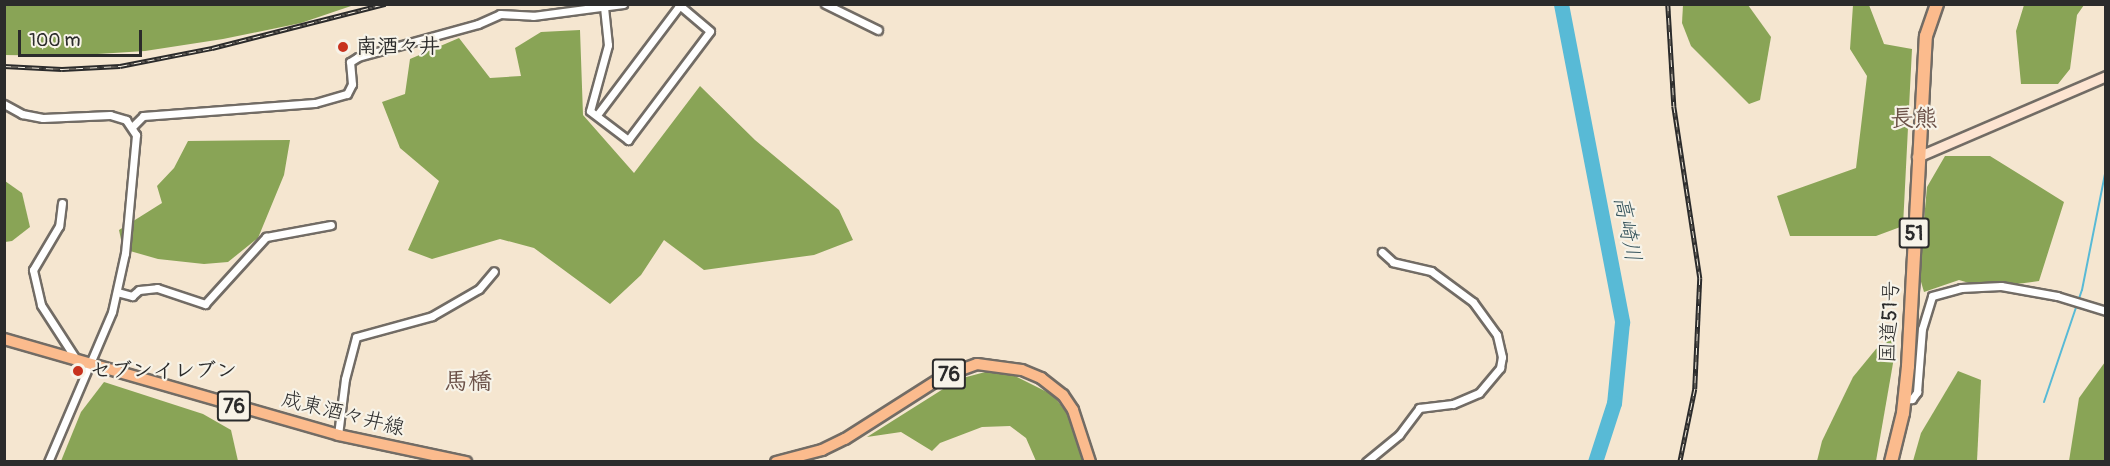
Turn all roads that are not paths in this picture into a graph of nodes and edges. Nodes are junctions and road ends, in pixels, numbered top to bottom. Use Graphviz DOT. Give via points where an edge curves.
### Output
graph roads {
  1 [pos="623,4"];
  2 [pos="825,4"];
  3 [pos="1937,4"];
  4 [pos="679,5"];
  5 [pos="604,7"];
  6 [pos="878,30"];
  7 [pos="2106,76"];
  8 [pos="4,105"];
  9 [pos="597,116"];
  10 [pos="133,126"];
  11 [pos="1917,157"];
  12 [pos="62,203"];
  13 [pos="331,225"];
  14 [pos="1382,252"];
  15 [pos="494,271"];
  16 [pos="117,292"];
  17 [pos="2106,311"];
  18 [pos="4,339"];
  19 [pos="76,359"];
  20 [pos="92,363"];
  21 [pos="1904,400"];
  22 [pos="338,435"];
  23 [pos="48,462"];
  24 [pos="466,462"];
  25 [pos="776,462"];
  26 [pos="1090,462"];
  27 [pos="1366,462"];
  28 [pos="1890,462"];
  1 -- 5 [label="street"];
  2 -- 6 [label="street"];
  3 -- 11 [label="highway, 国道51号 / 51" via="1926,36"];
  4 -- 9 [label="street"];
  4 -- 9 [label="street" via="710,31 628,140"];
  5 -- 9 [label="street" via="608,45 590,111"];
  5 -- 10 [label="street" via="533,16 501,14 358,57 350,62 352,84 347,94 315,103 143,116"];
  7 -- 11 [label="street"];
  8 -- 10 [label="street" via="43,118 110,115"];
  10 -- 16 [label="street" via="136,135 128,224"];
  11 -- 21 [label="highway, 国道51号 / 51"];
  12 -- 19 [label="street" via="59,226 33,270 41,305"];
  13 -- 16 [label="street" via="266,237 205,304 156,288 138,290 132,296"];
  14 -- 27 [label="street" via="1393,262 1431,271 1473,302 1497,335 1502,357 1500,368 1479,393 1453,405 1419,408 1399,435"];
  15 -- 22 [label="street" via="478,289 432,316 356,337 345,379"];
  16 -- 20 [label="street"];
  17 -- 21 [label="street" via="2057,296 2001,286 1961,288 1932,296 1922,329 1917,392 1912,399"];
  18 -- 19 [label="main road, 成東酒々井線 / 76"];
  19 -- 20 [label="main road, 成東酒々井線 / 76"];
  20 -- 22 [label="main road, 成東酒々井線 / 76"];
  20 -- 23 [label="street"];
  21 -- 28 [label="highway, 国道51号 / 51"];
  22 -- 24 [label="main road, 成東酒々井線 / 76"];
  25 -- 26 [label="main road, 76" via="837,443 944,376 977,364 1022,370 1041,378 1063,395 1073,410"];
}
